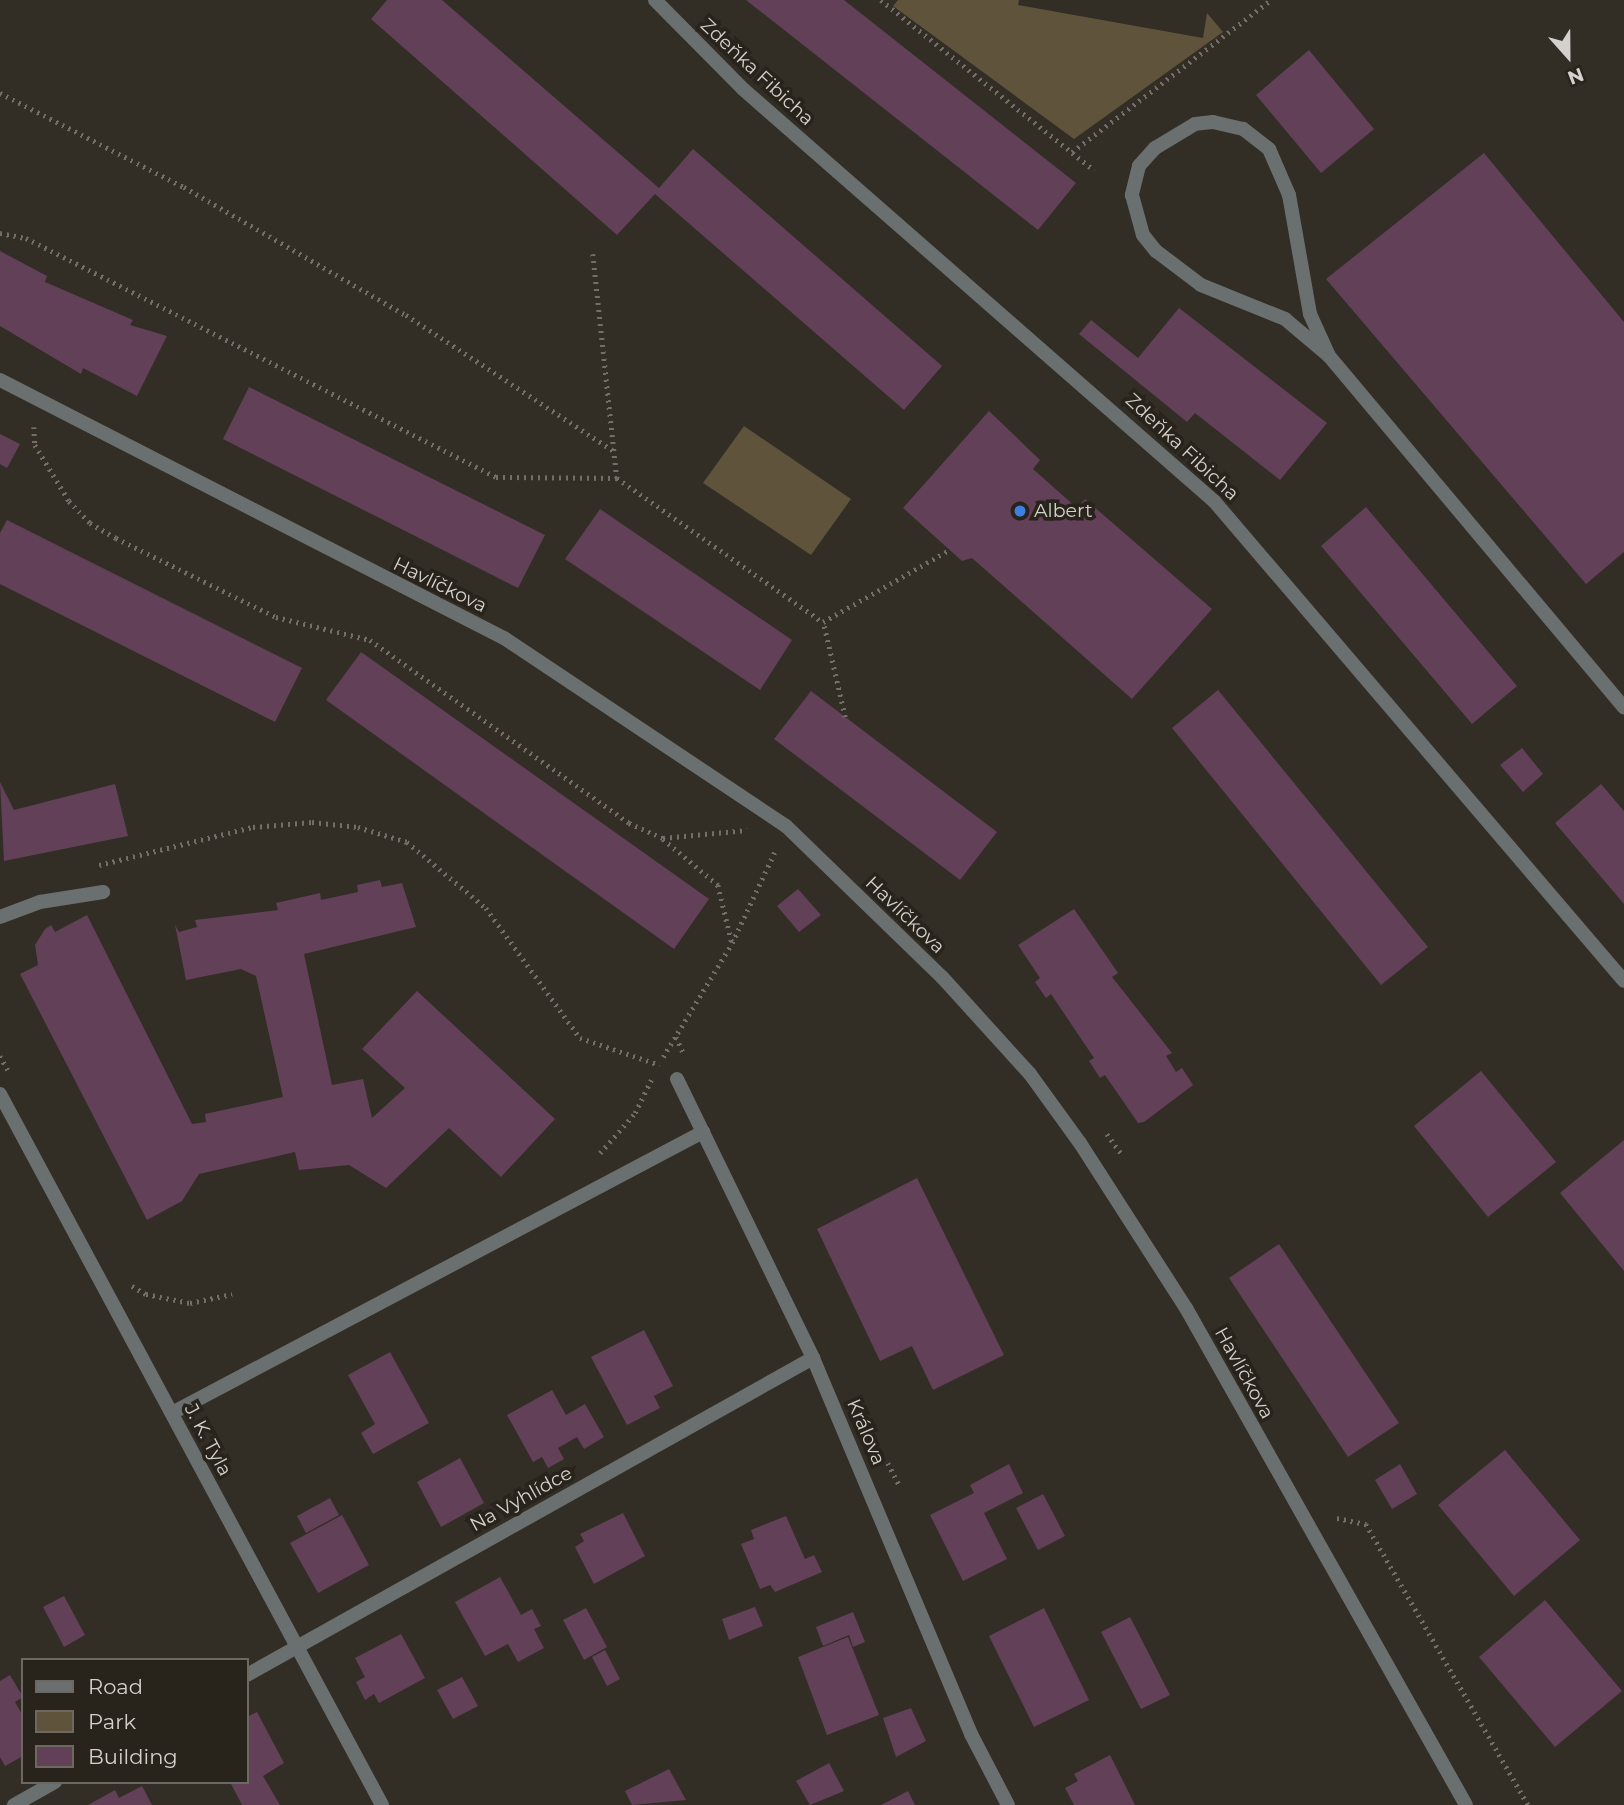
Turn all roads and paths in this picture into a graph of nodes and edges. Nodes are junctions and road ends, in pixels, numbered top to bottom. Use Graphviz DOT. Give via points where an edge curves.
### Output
graph roads {
  1 [pos="655,0"];
  2 [pos="881,0"];
  3 [pos="1271,0"];
  4 [pos="0,93"];
  5 [pos="1072,152"];
  6 [pos="1094,170"];
  7 [pos="0,233"];
  8 [pos="593,254"];
  9 [pos="1329,356"];
  10 [pos="0,380"];
  11 [pos="32,396"];
  12 [pos="614,451"];
  13 [pos="617,478"];
  14 [pos="949,550"];
  15 [pos="823,622"];
  16 [pos="1624,708"];
  17 [pos="845,717"];
  18 [pos="786,826"];
  19 [pos="663,838"];
  20 [pos="89,867"];
  21 [pos="103,892"];
  22 [pos="0,917"];
  23 [pos="732,943"];
  24 [pos="1624,981"];
  25 [pos="659,1064"];
  26 [pos="677,1079"];
  27 [pos="0,1094"];
  28 [pos="1104,1129"];
  29 [pos="703,1132"];
  30 [pos="600,1153"];
  31 [pos="1127,1164"];
  32 [pos="122,1275"];
  33 [pos="232,1294"];
  34 [pos="813,1358"];
  35 [pos="172,1413"];
  36 [pos="1332,1510"];
  37 [pos="297,1647"];
  38 [pos="248,1674"];
  39 [pos="51,1784"];
  40 [pos="14,1805"];
  41 [pos="382,1805"];
  42 [pos="1008,1805"];
  43 [pos="1466,1805"];
  44 [pos="1528,1805"];
  1 -- 24 [label="street, Zdeňka Fibicha" via="743,89 1214,501"];
  2 -- 5 [label="path"];
  3 -- 5 [label="path"];
  4 -- 12 [label="path" via="184,187 406,315"];
  5 -- 6 [label="path"];
  7 -- 13 [label="path" via="26,238 496,477"];
  8 -- 12 [label="path"];
  9 -- 9 [label="street" via="1285,319 1201,285 1156,251 1139,227 1132,195 1139,166 1155,148 1195,124 1213,122 1243,129 1269,149 1289,195 1310,314"];
  9 -- 16 [label="street"];
  10 -- 11 [label="street, Havlíčkova"];
  11 -- 18 [label="street, Havlíčkova" via="264,520 504,638"];
  11 -- 19 [label="path" via="35,445 90,523 276,617 370,639 629,823"];
  12 -- 13 [label="path"];
  13 -- 15 [label="path"];
  14 -- 15 [label="path"];
  15 -- 17 [label="path"];
  18 -- 19 [label="path"];
  18 -- 23 [label="path"];
  18 -- 43 [label="street, Havlíčkova" via="942,977 1030,1074 1080,1143 1186,1308"];
  19 -- 23 [label="path" via="718,885"];
  20 -- 25 [label="path" via="253,827 324,824 407,842 486,908 580,1038"];
  21 -- 22 [label="street" via="40,902"];
  23 -- 25 [label="path"];
  25 -- 26 [label="path"];
  25 -- 30 [label="path" via="635,1114"];
  26 -- 29 [label="street, Králova"];
  27 -- 35 [label="street, J. K. Tyla"];
  28 -- 31 [label="path"];
  29 -- 34 [label="street, Králova"];
  29 -- 35 [label="street"];
  32 -- 33 [label="path" via="146,1294 190,1303"];
  34 -- 37 [label="street, Na Vyhlídce"];
  34 -- 42 [label="street, Králova" via="971,1734"];
  35 -- 37 [label="street, J. K. Tyla"];
  36 -- 44 [label="path" via="1339,1522 1366,1524"];
  37 -- 38 [label="street, Na Vyhlídce"];
  37 -- 41 [label="street, J. K. Tyla"];
  39 -- 40 [label="street"];
}
